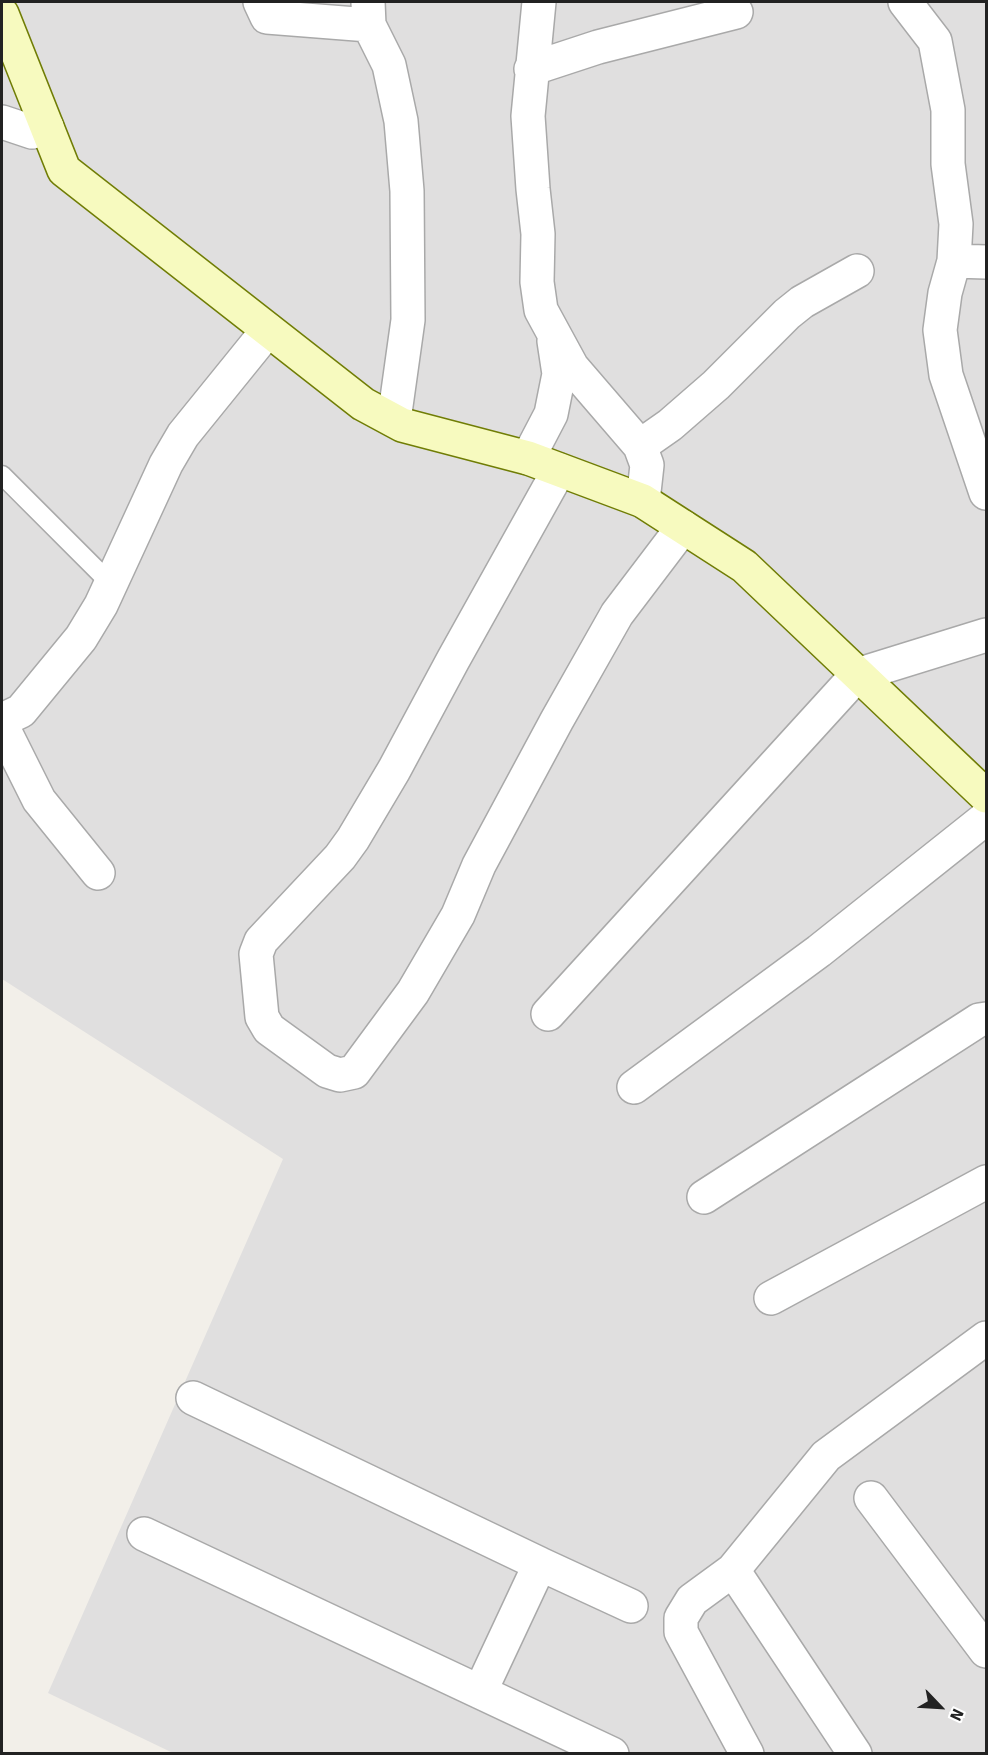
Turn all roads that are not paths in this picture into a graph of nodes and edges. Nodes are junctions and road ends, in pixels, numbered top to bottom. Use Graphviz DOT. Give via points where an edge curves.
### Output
graph roads {
  1 [pos="260,2"];
  2 [pos="538,2"];
  3 [pos="904,2"];
  4 [pos="736,12"];
  5 [pos="369,13"];
  6 [pos="2,14"];
  7 [pos="531,69"];
  8 [pos="2,122"];
  9 [pos="47,127"];
  10 [pos="954,261"];
  11 [pos="987,262"];
  12 [pos="857,271"];
  13 [pos="268,330"];
  14 [pos="553,333"];
  15 [pos="394,420"];
  16 [pos="640,446"];
  17 [pos="528,458"];
  18 [pos="559,470"];
  19 [pos="2,475"];
  20 [pos="987,494"];
  21 [pos="643,501"];
  22 [pos="683,527"];
  23 [pos="111,584"];
  24 [pos="987,635"];
  25 [pos="857,675"];
  26 [pos="2,720"];
  27 [pos="2,726"];
  28 [pos="987,796"];
  29 [pos="987,818"];
  30 [pos="98,873"];
  31 [pos="548,1014"];
  32 [pos="987,1019"];
  33 [pos="634,1087"];
  34 [pos="987,1182"];
  35 [pos="704,1197"];
  36 [pos="771,1298"];
  37 [pos="987,1338"];
  38 [pos="193,1398"];
  39 [pos="871,1498"];
  40 [pos="144,1534"];
  41 [pos="540,1564"];
  42 [pos="733,1570"];
  43 [pos="631,1605"];
  44 [pos="987,1652"];
  45 [pos="480,1692"];
  46 [pos="612,1754"];
  47 [pos="747,1754"];
  48 [pos="855,1754"];
  1 -- 5 [label="street" via="267,17"];
  2 -- 7 [label="street"];
  3 -- 10 [label="street" via="934,41 946,99 948,164 956,224"];
  4 -- 7 [label="street" via="598,47"];
  5 -- 15 [label="street" via="388,64 401,121 407,191 408,320"];
  6 -- 9 [label="street"];
  7 -- 14 [label="street" via="528,116 538,234 537,282 541,310"];
  8 -- 9 [label="street" via="32,132"];
  9 -- 13 [label="street" via="64,170"];
  10 -- 11 [label="street"];
  10 -- 20 [label="street" via="940,330 946,375"];
  12 -- 16 [label="street" via="787,314 716,386"];
  13 -- 15 [label="street" via="363,404"];
  13 -- 23 [label="street" via="183,435"];
  14 -- 16 [label="street" via="572,367"];
  14 -- 17 [label="street" via="559,374 551,414"];
  15 -- 17 [label="street"];
  16 -- 21 [label="street" via="647,465"];
  17 -- 18 [label="street"];
  18 -- 21 [label="street"];
  18 -- 22 [label="street" via="353,839 261,941 256,954 262,1017 269,1029 327,1071 340,1075 354,1072 413,992 458,915 479,865 617,614"];
  19 -- 23 [label="lane"];
  21 -- 22 [label="street"];
  22 -- 25 [label="street" via="744,566"];
  23 -- 26 [label="street" via="81,638 21,711"];
  24 -- 25 [label="street"];
  25 -- 28 [label="street"];
  25 -- 31 [label="street"];
  27 -- 30 [label="street" via="39,800"];
  29 -- 33 [label="street" via="819,951"];
  32 -- 35 [label="street" via="979,1020"];
  34 -- 36 [label="street"];
  37 -- 42 [label="street" via="826,1456"];
  38 -- 41 [label="street"];
  39 -- 44 [label="street"];
  40 -- 45 [label="street"];
  41 -- 43 [label="street"];
  41 -- 45 [label="street"];
  42 -- 47 [label="street" via="692,1600 681,1618 681,1632"];
  42 -- 48 [label="street"];
  45 -- 46 [label="street"];
}
